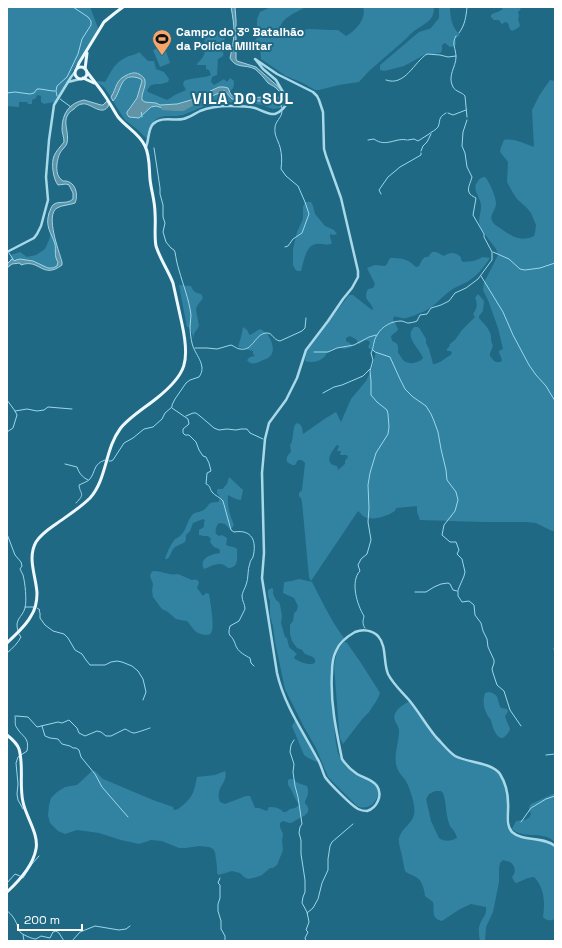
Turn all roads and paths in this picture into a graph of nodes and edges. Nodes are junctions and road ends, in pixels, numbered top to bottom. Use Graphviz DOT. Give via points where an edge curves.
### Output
graph roads {
  1 [pos="122,8"];
  2 [pos="87,51"];
  3 [pos="78,68"];
  4 [pos="86,70"];
  5 [pos="75,72"];
  6 [pos="81,78"];
  7 [pos="67,83"];
  8 [pos="95,84"];
  9 [pos="146,147"];
  10 [pos="7,252"];
  11 [pos="7,643"];
  12 [pos="7,735"];
  13 [pos="555,846"];
  14 [pos="7,892"];
  1 -- 2 [label="main road" via="104,22"];
  2 -- 3 [label="main road"];
  2 -- 4 [label="main road"];
  3 -- 4 [label="main road"];
  3 -- 5 [label="main road"];
  4 -- 6 [label="main road" via="86,75"];
  4 -- 8 [label="main road"];
  5 -- 6 [label="main road" via="77,77"];
  5 -- 7 [label="street"];
  6 -- 7 [label="street"];
  6 -- 8 [label="main road"];
  7 -- 10 [label="street" via="56,102 52,117 46,177 48,200 41,226 34,238"];
  8 -- 9 [label="main road" via="118,117 137,134"];
  9 -- 11 [label="main road" via="155,206 156,247 173,283 186,341 186,358 177,380 120,429 94,493 36,542 32,558 37,593 35,606 29,620"];
  9 -- 13 [label="street" via="152,125 162,119 185,119 215,106 254,108 272,114 284,108 288,101 284,92 255,59 277,74 313,92 320,100 323,112 324,149 342,198 358,277 306,350 297,378 286,400 269,423 265,439 262,473 262,578 280,684 327,780 356,808 369,810 380,797 379,790 370,780 347,766 342,759 331,686 336,650 356,632 373,632 382,643 389,674 435,736 456,756 490,767 502,778 507,792 511,830 516,835 546,841"];
  12 -- 14 [label="main road" via="19,751 22,801 36,838 35,853 28,869"];
}
